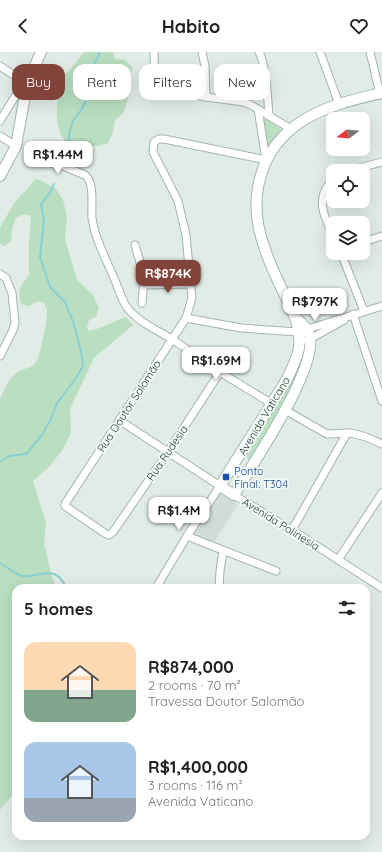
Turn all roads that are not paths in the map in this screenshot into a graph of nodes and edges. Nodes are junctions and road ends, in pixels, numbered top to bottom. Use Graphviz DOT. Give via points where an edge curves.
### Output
graph roads {
  1 [pos="41,52"];
  2 [pos="154,52"];
  3 [pos="202,52"];
  4 [pos="259,52"];
  5 [pos="320,52"];
  6 [pos="370,52"];
  7 [pos="36,64"];
  8 [pos="154,64"];
  9 [pos="205,64"];
  10 [pos="0,66"];
  11 [pos="12,74"];
  12 [pos="381,93"];
  13 [pos="206,97"];
  14 [pos="13,100"];
  15 [pos="24,100"];
  16 [pos="339,104"];
  17 [pos="258,109"];
  18 [pos="269,116"];
  19 [pos="0,121"];
  20 [pos="291,129"];
  21 [pos="0,136"];
  22 [pos="16,146"];
  23 [pos="41,157"];
  24 [pos="266,160"];
  25 [pos="382,162"];
  26 [pos="370,165"];
  27 [pos="0,176"];
  28 [pos="326,187"];
  29 [pos="326,219"];
  30 [pos="382,236"];
  31 [pos="370,240"];
  32 [pos="135,245"];
  33 [pos="344,260"];
  34 [pos="3,276"];
  35 [pos="191,284"];
  36 [pos="144,285"];
  37 [pos="142,303"];
  38 [pos="382,306"];
  39 [pos="364,311"];
  40 [pos="353,314"];
  41 [pos="186,318"];
  42 [pos="303,335"];
  43 [pos="172,339"];
  44 [pos="1,352"];
  45 [pos="220,372"];
  46 [pos="382,401"];
  47 [pos="272,404"];
  48 [pos="285,410"];
  49 [pos="119,420"];
  50 [pos="346,433"];
  51 [pos="382,444"];
  52 [pos="168,452"];
  53 [pos="232,468"];
  54 [pos="245,476"];
  55 [pos="220,486"];
  56 [pos="382,493"];
  57 [pos="234,495"];
  58 [pos="292,530"];
  59 [pos="113,532"];
  60 [pos="187,536"];
  61 [pos="223,551"];
  62 [pos="338,560"];
  63 [pos="276,571"];
  64 [pos="158,584"];
  65 [pos="219,584"];
  66 [pos="382,588"];
  1 -- 7 [label="street"];
  2 -- 8 [label="street"];
  3 -- 9 [label="street"];
  4 -- 18 [label="street" via="264,69"];
  5 -- 16 [label="street"];
  6 -- 12 [label="street"];
  10 -- 11 [label="street"];
  12 -- 16 [label="street, Avenida Vaticano"];
  13 -- 17 [label="street" via="237,100"];
  14 -- 19 [label="street"];
  15 -- 22 [label="street"];
  16 -- 20 [label="street, Avenida Vaticano"];
  17 -- 18 [label="street"];
  17 -- 24 [label="street"];
  18 -- 20 [label="street"];
  20 -- 24 [label="street, Avenida Vaticano"];
  21 -- 22 [label="street"];
  22 -- 27 [label="street"];
  23 -- 43 [label="street" via="88,178 92,218 100,247 126,306 136,317"];
  24 -- 35 [label="street, Rua Doutor Salomão" via="164,139 154,142 153,152 173,189 182,216"];
  24 -- 42 [label="street, Avenida Vaticano" via="256,198 259,230"];
  25 -- 26 [label="street"];
  28 -- 29 [label="street" via="322,195 322,204"];
  30 -- 31 [label="street"];
  32 -- 36 [label="street"];
  33 -- 39 [label="street"];
  34 -- 44 [label="street" via="12,293 15,323"];
  35 -- 36 [label="street"];
  35 -- 41 [label="street, Rua Doutor Salomão" via="192,298"];
  36 -- 37 [label="street"];
  38 -- 39 [label="street"];
  39 -- 40 [label="street"];
  40 -- 42 [label="street"];
  40 -- 46 [label="street"];
  41 -- 42 [label="street"];
  41 -- 43 [label="street, Rua Doutor Salomão"];
  42 -- 47 [label="street, Avenida Vaticano" via="293,366"];
  42 -- 48 [label="street, Avenida Vaticano" via="309,356"];
  43 -- 45 [label="street"];
  43 -- 49 [label="street, Rua Doutor Salomão"];
  45 -- 47 [label="street"];
  45 -- 52 [label="street, Rua Rudesia"];
  47 -- 53 [label="street, Avenida Vaticano"];
  48 -- 50 [label="street" via="328,434"];
  48 -- 54 [label="street, Avenida Vaticano"];
  49 -- 52 [label="street, Avenida Polinesia"];
  49 -- 59 [label="street, Rua Doutor Salomão" via="65,504 67,509 106,534"];
  50 -- 51 [label="street" via="366,437"];
  50 -- 58 [label="street"];
  52 -- 55 [label="street, Avenida Polinesia"];
  52 -- 59 [label="street, Rua Rudesia"];
  53 -- 54 [label="street"];
  53 -- 55 [label="street, Avenida Vaticano"];
  54 -- 57 [label="street, Avenida Vaticano"];
  55 -- 57 [label="street, Avenida Polinesia"];
  55 -- 60 [label="street, Avenida Vaticano"];
  56 -- 62 [label="street"];
  57 -- 58 [label="street, Avenida Polinesia"];
  58 -- 62 [label="street, Avenida Polinesia"];
  60 -- 61 [label="street"];
  60 -- 64 [label="street, Avenida Vaticano"];
  61 -- 63 [label="street"];
  61 -- 65 [label="street"];
  62 -- 66 [label="street, Avenida Polinesia"];
}
